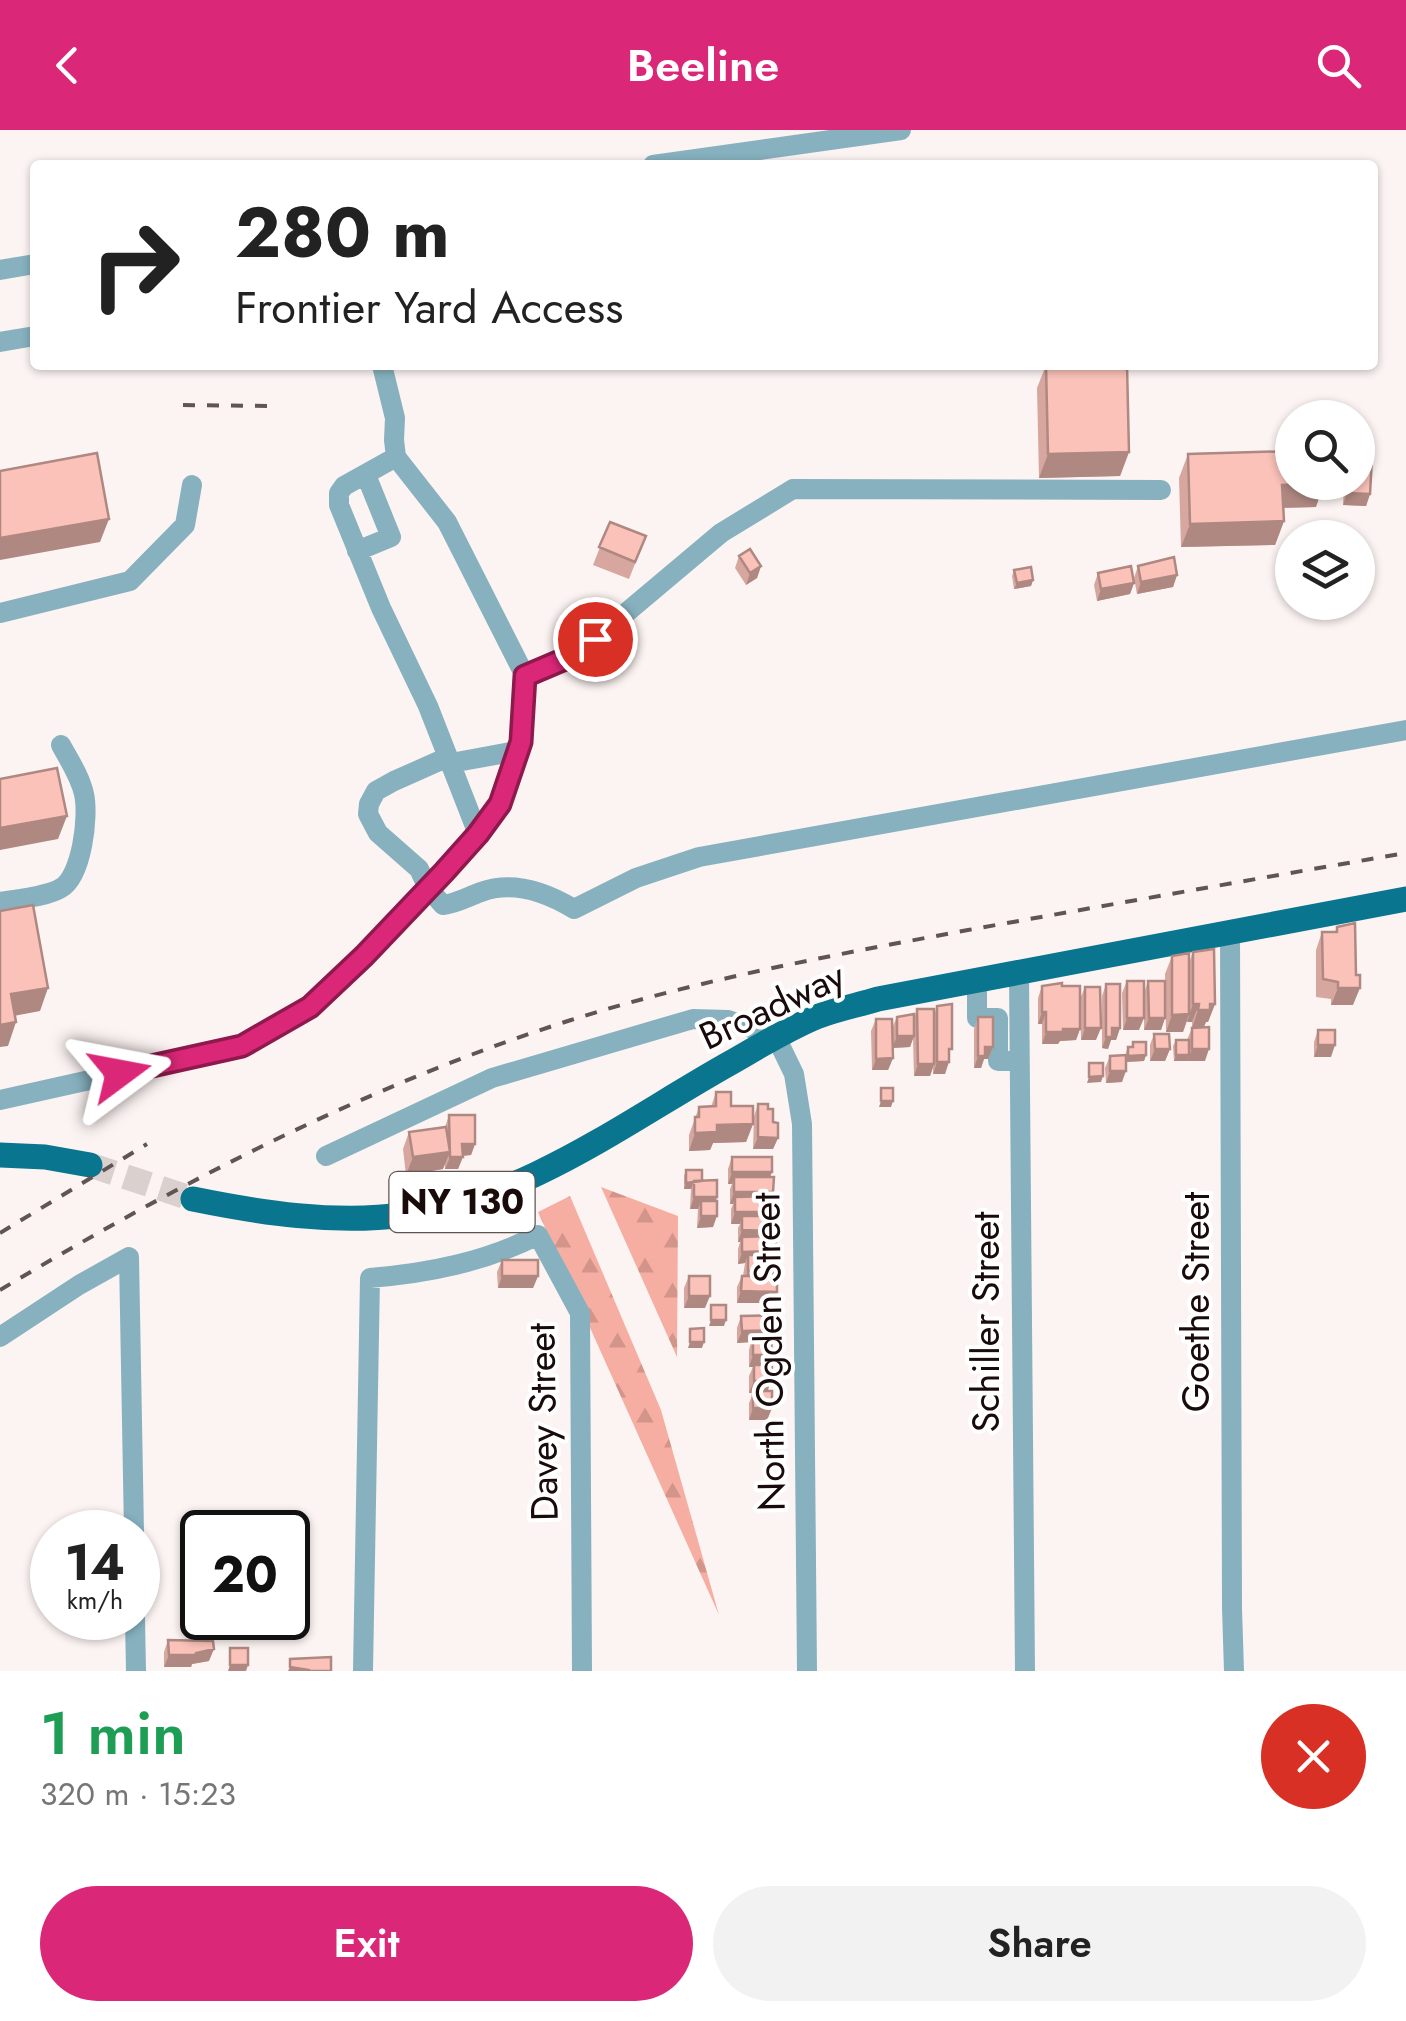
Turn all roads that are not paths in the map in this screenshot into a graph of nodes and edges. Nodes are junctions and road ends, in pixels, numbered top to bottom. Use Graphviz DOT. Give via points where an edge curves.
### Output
graph roads {
  1 [pos="900,130"];
  2 [pos="688,160"];
  3 [pos="30,265"];
  4 [pos="0,270"];
  5 [pos="30,337"];
  6 [pos="0,342"];
  7 [pos="383,370"];
  8 [pos="396,458"];
  9 [pos="366,475"];
  10 [pos="192,484"];
  11 [pos="1161,490"];
  12 [pos="356,551"];
  13 [pos="0,614"];
  14 [pos="525,676"];
  15 [pos="1406,730"];
  16 [pos="60,744"];
  17 [pos="517,752"];
  18 [pos="450,760"];
  19 [pos="478,834"];
  20 [pos="428,888"];
  21 [pos="1406,898"];
  22 [pos="0,902"];
  23 [pos="1230,932"];
  24 [pos="1018,973"];
  25 [pos="977,981"];
  26 [pos="776,1037"];
  27 [pos="1019,1061"];
  28 [pos="0,1100"];
  29 [pos="0,1155"];
  30 [pos="326,1156"];
  31 [pos="90,1166"];
  32 [pos="193,1199"];
  33 [pos="0,1338"];
  34 [pos="134,1510"];
  35 [pos="135,1640"];
  36 [pos="136,1671"];
  37 [pos="363,1671"];
  38 [pos="582,1671"];
  39 [pos="807,1671"];
  40 [pos="1025,1671"];
  41 [pos="1234,1671"];
  1 -- 2 [label="street"];
  3 -- 4 [label="street"];
  5 -- 6 [label="street"];
  7 -- 8 [label="street"];
  8 -- 9 [label="street"];
  8 -- 14 [label="street" via="446,522"];
  9 -- 12 [label="street" via="339,492"];
  9 -- 12 [label="street" via="391,537"];
  10 -- 13 [label="street" via="185,525 130,581"];
  11 -- 14 [label="street" via="793,489 721,533 572,656"];
  12 -- 18 [label="street"];
  14 -- 17 [label="street"];
  15 -- 20 [label="street" via="699,857 574,908 515,886 443,904"];
  16 -- 22 [label="street" via="85,798 75,868 58,890"];
  17 -- 18 [label="street"];
  17 -- 19 [label="street" via="500,804"];
  18 -- 19 [label="street"];
  18 -- 20 [label="street" via="394,781 369,804 378,833 419,869"];
  19 -- 20 [label="street"];
  20 -- 28 [label="street" via="310,1007 242,1046"];
  21 -- 23 [label="main road, Broadway / NY 130"];
  23 -- 24 [label="main road, Broadway / NY 130"];
  23 -- 41 [label="street, Goethe Street"];
  24 -- 25 [label="main road, Broadway / NY 130"];
  24 -- 27 [label="street, Schiller Street"];
  25 -- 26 [label="main road, Broadway / NY 130" via="878,999"];
  25 -- 27 [label="street" via="978,1018 998,1018 998,1061"];
  26 -- 30 [label="street" via="728,1020 693,1020 492,1078"];
  26 -- 32 [label="main road, Broadway / NY 130" via="546,1169 463,1202 404,1215 334,1218"];
  26 -- 39 [label="street, North Ogden Street" via="794,1074 802,1124"];
  27 -- 40 [label="street, Schiller Street"];
  29 -- 31 [label="main road"];
  33 -- 34 [label="street" via="129,1257"];
  35 -- 36 [label="street"];
  37 -- 38 [label="street, Davey Street" via="370,1278 450,1268 538,1235 580,1313"];
}
